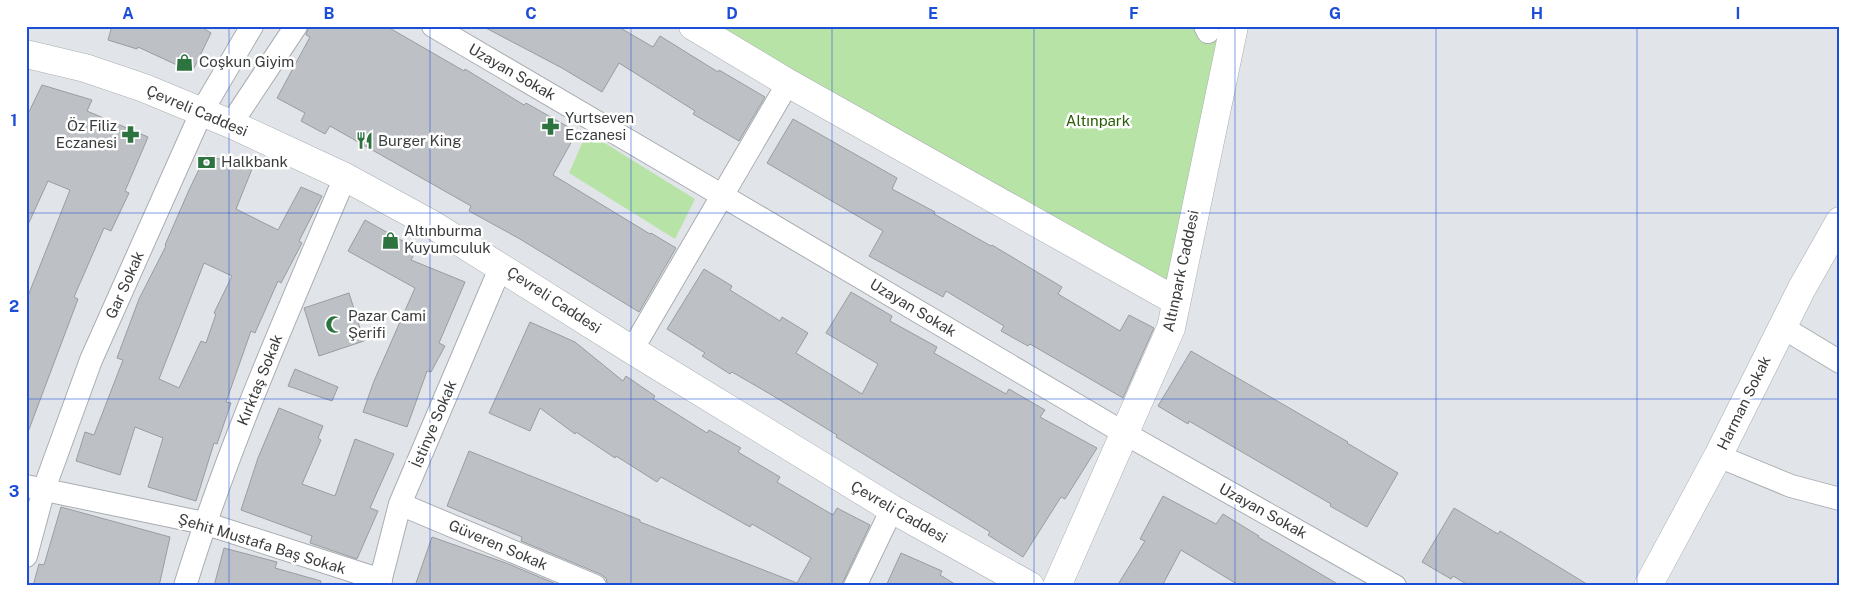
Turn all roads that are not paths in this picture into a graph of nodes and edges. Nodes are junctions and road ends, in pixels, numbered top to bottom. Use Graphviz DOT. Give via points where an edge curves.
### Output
graph roads {
  1 [pos="252,26"];
  2 [pos="296,26"];
  3 [pos="433,26"];
  4 [pos="692,26"];
  5 [pos="1216,28"];
  6 [pos="27,57"];
  7 [pos="788,83"];
  8 [pos="202,111"];
  9 [pos="231,124"];
  10 [pos="345,177"];
  11 [pos="723,196"];
  12 [pos="1840,220"];
  13 [pos="500,266"];
  14 [pos="1176,301"];
  15 [pos="1782,327"];
  16 [pos="632,350"];
  17 [pos="1840,362"];
  18 [pos="1124,433"];
  19 [pos="1718,456"];
  20 [pos="35,487"];
  21 [pos="1840,499"];
  22 [pos="400,504"];
  23 [pos="892,509"];
  24 [pos="204,523"];
  25 [pos="26,556"];
  26 [pos="380,583"];
  27 [pos="185,586"];
  28 [pos="595,586"];
  29 [pos="855,586"];
  30 [pos="1030,586"];
  31 [pos="1057,586"];
  32 [pos="1395,586"];
  33 [pos="1648,586"];
  1 -- 8 [label="street, Gar Sokak"];
  2 -- 9 [label="street"];
  3 -- 11 [label="street, Uzayan Sokak"];
  4 -- 7 [label="street"];
  5 -- 14 [label="street, Altınpark Caddesi"];
  6 -- 8 [label="street, Çevreli Caddesi" via="84,68"];
  7 -- 11 [label="street"];
  7 -- 14 [label="street"];
  8 -- 9 [label="street, Çevreli Caddesi"];
  8 -- 20 [label="street, Gar Sokak"];
  9 -- 10 [label="street, Çevreli Caddesi"];
  10 -- 13 [label="street, Çevreli Caddesi"];
  10 -- 24 [label="street, Kırktaş Sokak" via="258,382"];
  11 -- 16 [label="street"];
  11 -- 18 [label="street, Uzayan Sokak"];
  12 -- 15 [label="street, Harman Sokak"];
  13 -- 16 [label="street, Çevreli Caddesi"];
  13 -- 22 [label="street, İstinye Sokak"];
  14 -- 18 [label="street, Altınpark Caddesi" via="1171,328"];
  15 -- 17 [label="street"];
  15 -- 19 [label="street, Harman Sokak"];
  16 -- 23 [label="street, Çevreli Caddesi"];
  18 -- 31 [label="street, Altınpark Caddesi"];
  18 -- 32 [label="street, Uzayan Sokak"];
  19 -- 21 [label="street" via="1791,486"];
  19 -- 33 [label="street, Harman Sokak"];
  20 -- 24 [label="street, Şehit Mustafa Baş Sokak"];
  20 -- 25 [label="street, Gar Sokak"];
  22 -- 26 [label="street, İstinye Sokak"];
  22 -- 28 [label="street, Güveren Sokak"];
  23 -- 29 [label="street"];
  23 -- 30 [label="street, Çevreli Caddesi"];
  24 -- 26 [label="street, Şehit Mustafa Baş Sokak"];
  24 -- 27 [label="street, Kırktaş Sokak"];
}
